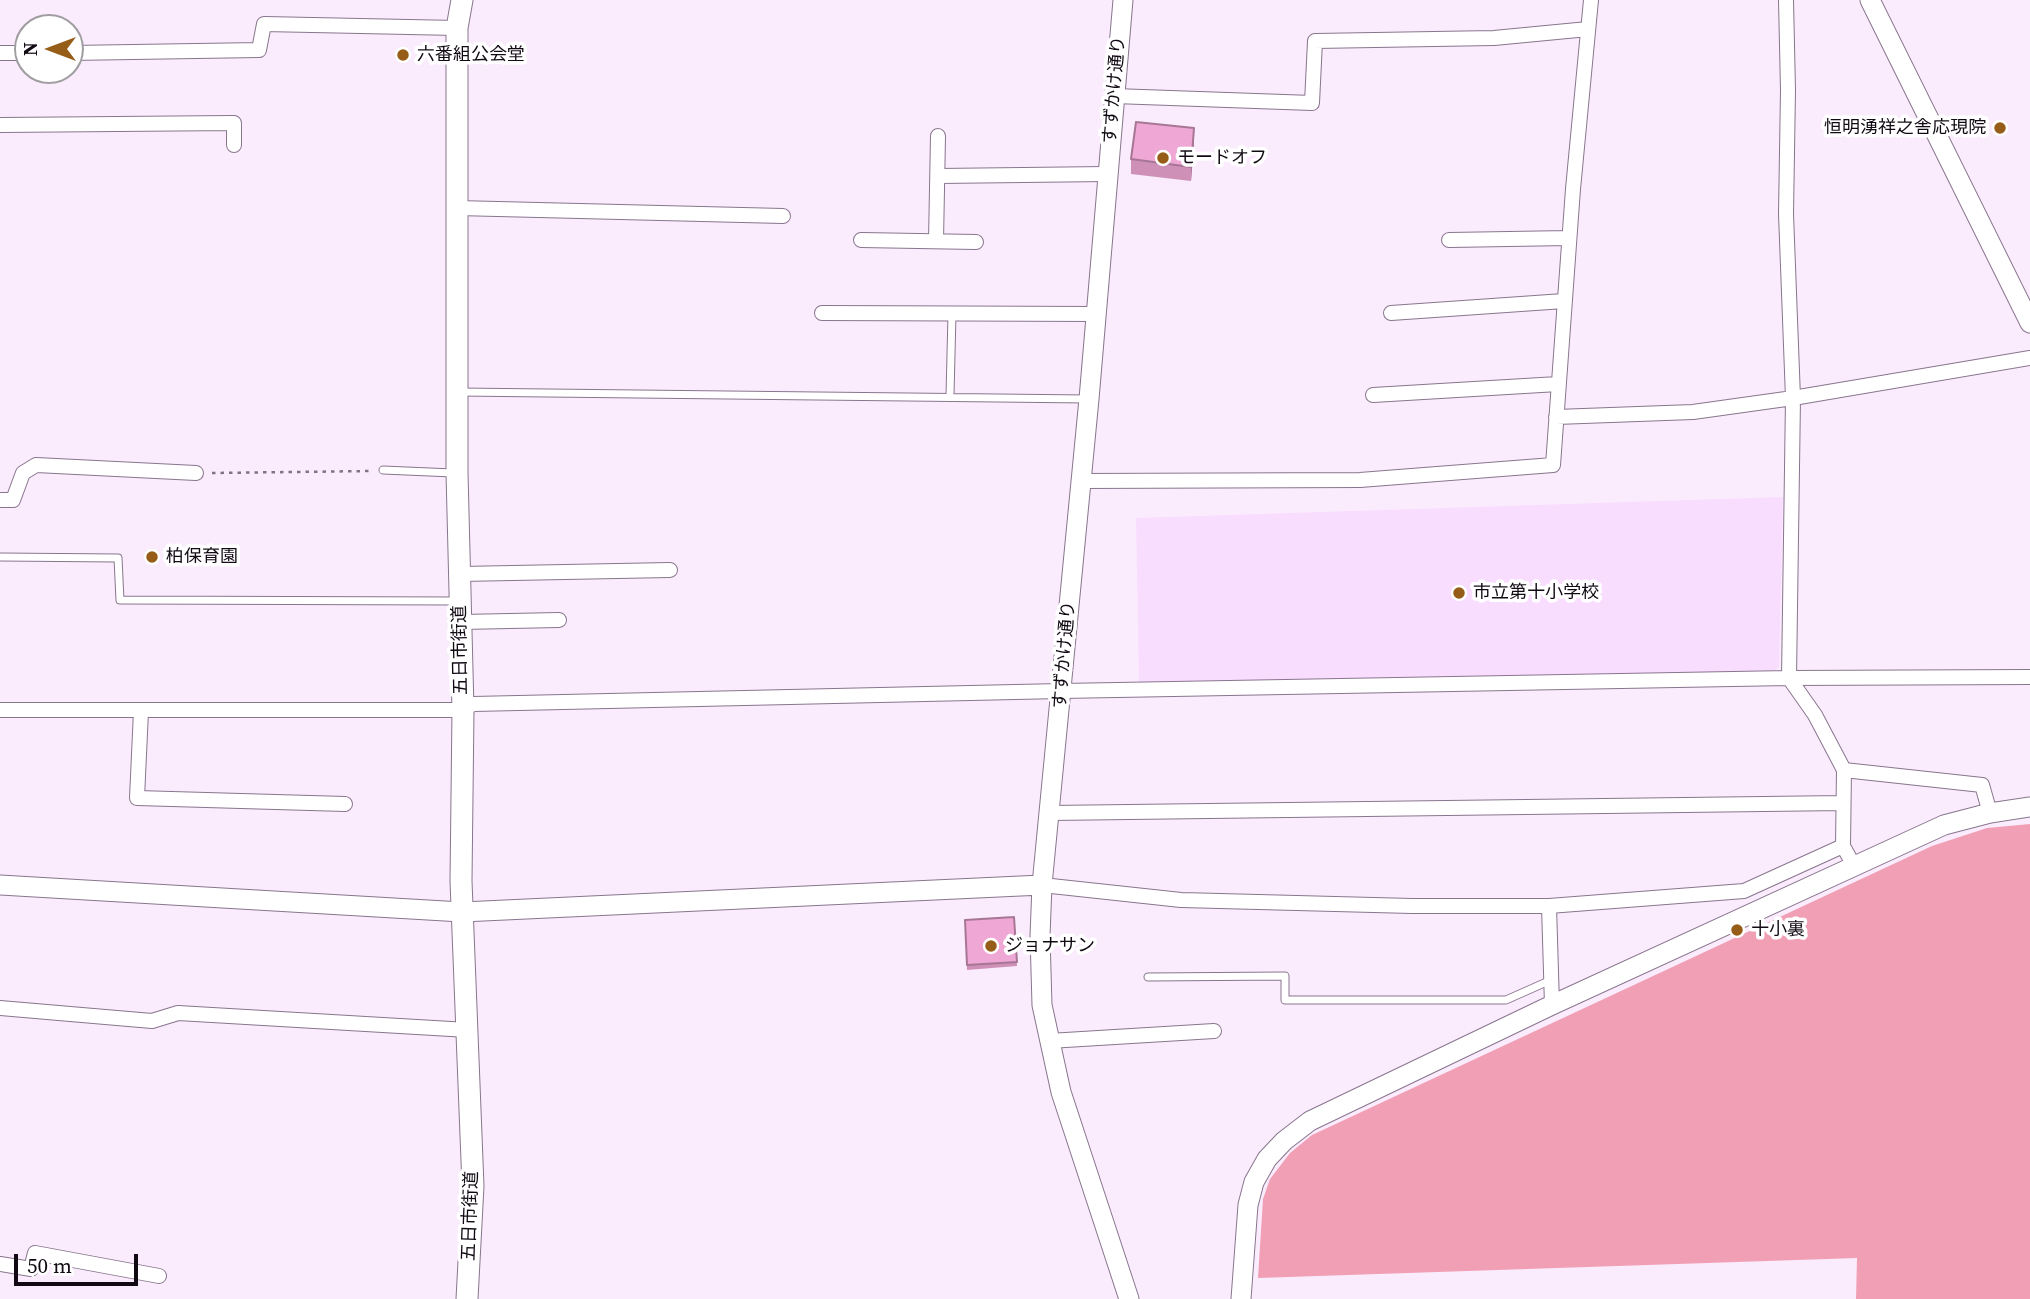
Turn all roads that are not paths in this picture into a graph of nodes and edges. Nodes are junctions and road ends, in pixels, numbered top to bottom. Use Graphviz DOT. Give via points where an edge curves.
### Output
graph roads {
  1 [pos="462,0"];
  2 [pos="1123,0"];
  3 [pos="1591,0"];
  4 [pos="1786,0"];
  5 [pos="1870,0"];
  6 [pos="457,28"];
  7 [pos="1588,29"];
  8 [pos="84,52"];
  9 [pos="1114,96"];
  10 [pos="0,125"];
  11 [pos="938,136"];
  12 [pos="234,145"];
  13 [pos="1107,174"];
  14 [pos="939,176"];
  15 [pos="457,208"];
  16 [pos="783,216"];
  17 [pos="1569,238"];
  18 [pos="861,240"];
  19 [pos="1449,240"];
  20 [pos="936,241"];
  21 [pos="976,242"];
  22 [pos="1564,301"];
  23 [pos="822,313"];
  24 [pos="952,313"];
  25 [pos="1391,313"];
  26 [pos="1096,314"];
  27 [pos="2030,323"];
  28 [pos="2030,358"];
  29 [pos="1558,384"];
  30 [pos="457,391"];
  31 [pos="950,395"];
  32 [pos="1373,395"];
  33 [pos="1089,398"];
  34 [pos="1793,398"];
  35 [pos="1556,417"];
  36 [pos="383,470"];
  37 [pos="197,473"];
  38 [pos="457,473"];
  39 [pos="1081,481"];
  40 [pos="0,500"];
  41 [pos="0,557"];
  42 [pos="670,570"];
  43 [pos="460,574"];
  44 [pos="461,611"];
  45 [pos="559,620"];
  46 [pos="2030,677"];
  47 [pos="1789,678"];
  48 [pos="1061,691"];
  49 [pos="0,710"];
  50 [pos="463,710"];
  51 [pos="141,711"];
  52 [pos="1844,770"];
  53 [pos="1843,803"];
  54 [pos="345,804"];
  55 [pos="2030,807"];
  56 [pos="1050,813"];
  57 [pos="1990,813"];
  58 [pos="1843,846"];
  59 [pos="1854,866"];
  60 [pos="0,885"];
  61 [pos="1042,885"];
  62 [pos="1549,906"];
  63 [pos="462,912"];
  64 [pos="1148,978"];
  65 [pos="1551,979"];
  66 [pos="1552,1005"];
  67 [pos="0,1008"];
  68 [pos="468,1030"];
  69 [pos="1214,1031"];
  70 [pos="1049,1041"];
  71 [pos="0,1264"];
  72 [pos="159,1276"];
  73 [pos="467,1299"];
  74 [pos="1129,1299"];
  75 [pos="1241,1299"];
  1 -- 6 [label="main road, 五日市街道"];
  2 -- 9 [label="street, すずかけ通り"];
  3 -- 7 [label="street"];
  4 -- 34 [label="street" via="1786,215"];
  5 -- 27 [label="street"];
  6 -- 8 [label="street" via="264,24 259,50"];
  6 -- 15 [label="main road, 五日市街道"];
  7 -- 9 [label="street" via="1494,38 1315,41 1312,103"];
  7 -- 17 [label="street"];
  9 -- 13 [label="street, すずかけ通り"];
  10 -- 12 [label="street" via="234,123"];
  11 -- 14 [label="street"];
  13 -- 14 [label="street"];
  13 -- 26 [label="street, すずかけ通り"];
  14 -- 20 [label="street"];
  15 -- 16 [label="street"];
  15 -- 30 [label="main road, 五日市街道"];
  17 -- 19 [label="street"];
  17 -- 22 [label="street"];
  18 -- 20 [label="street"];
  20 -- 21 [label="street"];
  22 -- 25 [label="street"];
  22 -- 29 [label="street"];
  23 -- 24 [label="street"];
  24 -- 26 [label="street"];
  24 -- 31 [label="lane"];
  26 -- 33 [label="street, すずかけ通り"];
  28 -- 34 [label="street"];
  29 -- 32 [label="street"];
  29 -- 35 [label="street"];
  30 -- 31 [label="lane"];
  30 -- 38 [label="main road, 五日市街道"];
  31 -- 33 [label="lane"];
  33 -- 39 [label="street, すずかけ通り"];
  34 -- 35 [label="street" via="1693,412"];
  34 -- 47 [label="street"];
  35 -- 39 [label="street" via="1553,465 1360,480"];
  36 -- 38 [label="lane"];
  37 -- 40 [label="street" via="36,466 23,473 13,500"];
  38 -- 43 [label="main road, 五日市街道"];
  39 -- 48 [label="street, すずかけ通り"];
  41 -- 44 [label="lane" via="118,558 120,600"];
  42 -- 43 [label="street"];
  43 -- 44 [label="main road, 五日市街道"];
  44 -- 45 [label="street"];
  44 -- 50 [label="main road, 五日市街道"];
  46 -- 47 [label="street"];
  47 -- 48 [label="street"];
  47 -- 52 [label="street"];
  48 -- 50 [label="street" via="474,704"];
  48 -- 56 [label="street, すずかけ通り"];
  49 -- 51 [label="street"];
  50 -- 51 [label="street"];
  50 -- 63 [label="main road, 五日市街道"];
  51 -- 54 [label="street" via="137,798"];
  52 -- 53 [label="street"];
  52 -- 57 [label="street" via="1982,785"];
  53 -- 56 [label="street"];
  53 -- 58 [label="street"];
  55 -- 57 [label="street"];
  56 -- 61 [label="street, すずかけ通り"];
  57 -- 59 [label="street" via="1944,825"];
  58 -- 59 [label="street"];
  58 -- 62 [label="street" via="1744,891"];
  59 -- 66 [label="street"];
  60 -- 63 [label="street"];
  61 -- 62 [label="street" via="1181,900"];
  61 -- 63 [label="street"];
  61 -- 70 [label="street, すずかけ通り" via="1040,972"];
  62 -- 65 [label="street"];
  63 -- 68 [label="main road, 五日市街道"];
  64 -- 65 [label="lane" via="1284,976 1284,1000 1506,1000"];
  65 -- 66 [label="street"];
  66 -- 75 [label="street" via="1310,1121 1284,1141 1254,1182"];
  67 -- 68 [label="street" via="152,1021 178,1013"];
  68 -- 73 [label="main road, 五日市街道" via="473,1186"];
  69 -- 70 [label="street"];
  70 -- 74 [label="street, すずかけ通り"];
  71 -- 72 [label="street" via="31,1269 35,1253"];
}
